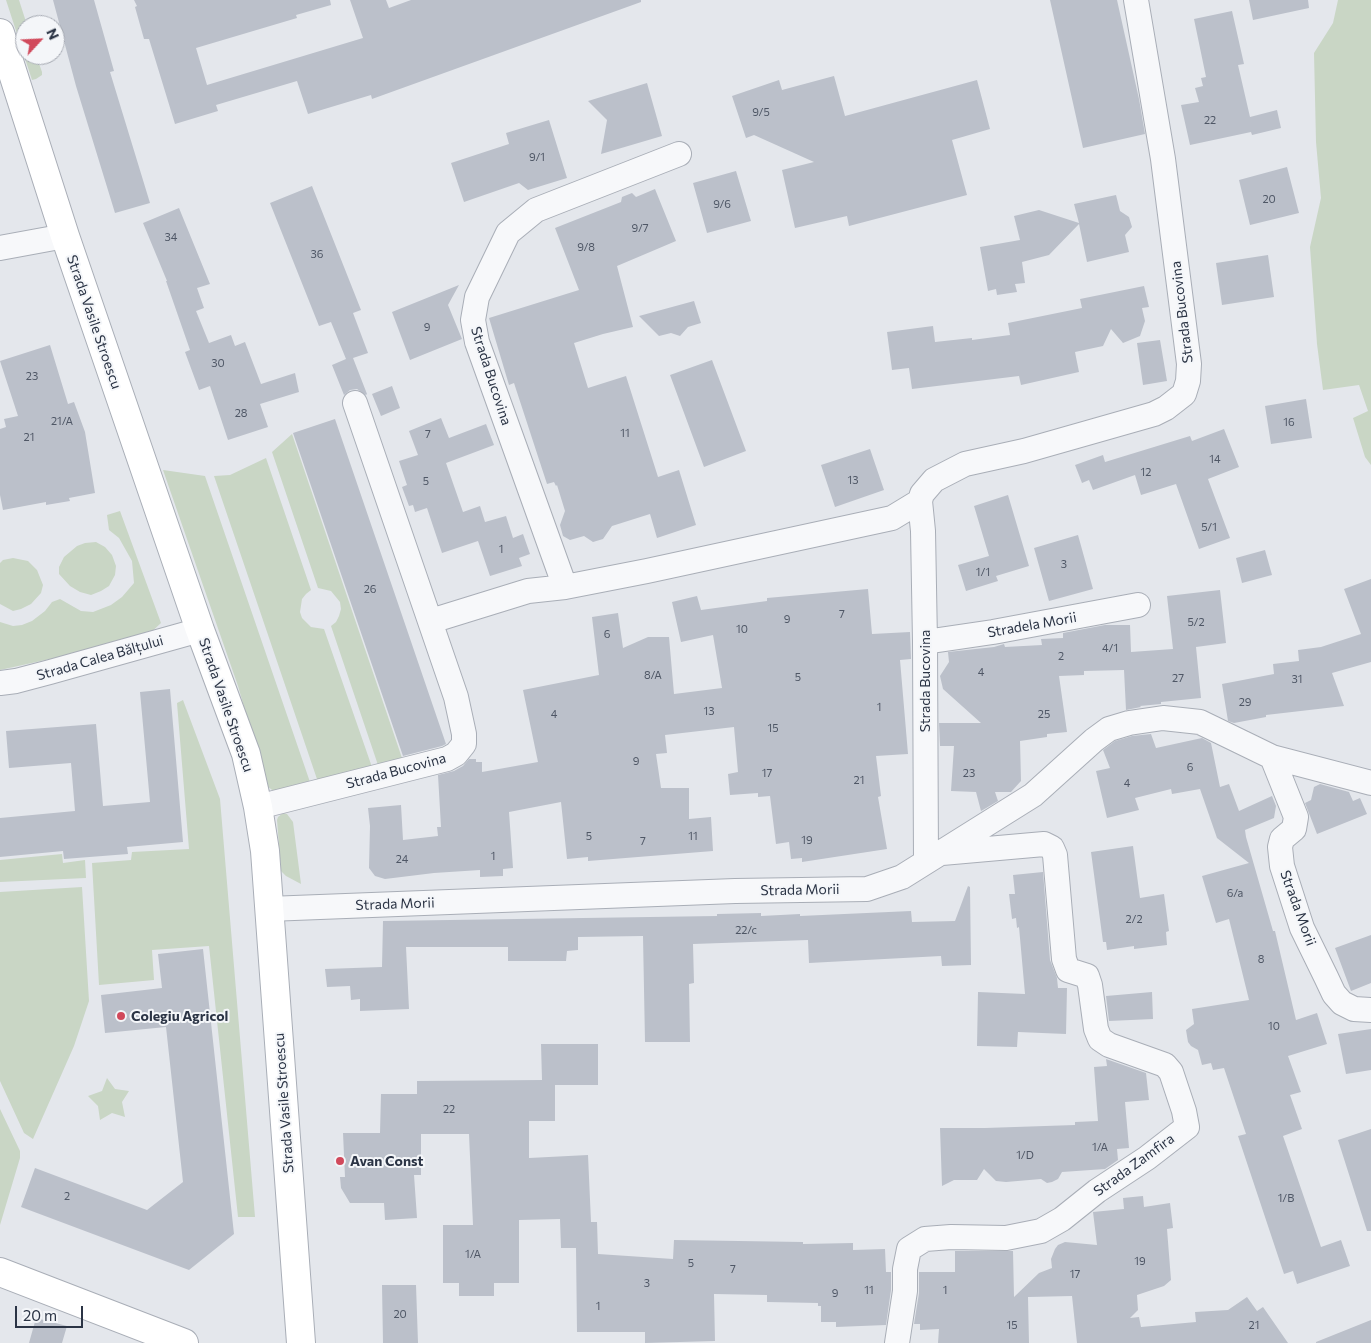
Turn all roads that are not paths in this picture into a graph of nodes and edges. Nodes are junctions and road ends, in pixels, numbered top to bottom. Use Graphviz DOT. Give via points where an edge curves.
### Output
graph roads {
  1 [pos="1136,0"];
  2 [pos="0,33"];
  3 [pos="679,154"];
  4 [pos="65,236"];
  5 [pos="0,248"];
  6 [pos="355,403"];
  7 [pos="920,501"];
  8 [pos="565,586"];
  9 [pos="1138,605"];
  10 [pos="431,621"];
  11 [pos="200,630"];
  12 [pos="925,642"];
  13 [pos="0,683"];
  14 [pos="1272,757"];
  15 [pos="1371,783"];
  16 [pos="258,807"];
  17 [pos="932,857"];
  18 [pos="268,909"];
  19 [pos="1371,1010"];
  20 [pos="0,1272"];
  21 [pos="184,1343"];
  22 [pos="301,1343"];
  23 [pos="897,1343"];
  1 -- 7 [label="street, Strada Bucovina" via="1163,159 1189,364 1184,394 1154,414 966,464 934,480"];
  2 -- 4 [label="main road, Strada Vasile Stroescu"];
  3 -- 8 [label="street, Strada Bucovina" via="530,214 508,233 477,297 473,320 477,342"];
  4 -- 5 [label="street, Strada Vasile Stroescu"];
  4 -- 11 [label="main road, Strada Vasile Stroescu"];
  6 -- 10 [label="street, Strada Bucovina"];
  7 -- 8 [label="street, Strada Bucovina" via="892,518"];
  7 -- 12 [label="street, Strada Bucovina"];
  8 -- 10 [label="street, Strada Bucovina" via="528,591"];
  9 -- 12 [label="street, Stradela Morii"];
  10 -- 16 [label="street, Strada Bucovina" via="461,717 464,744 456,754 447,759"];
  11 -- 13 [label="street, Strada Calea Bălțului" via="41,675"];
  11 -- 16 [label="main road, Strada Vasile Stroescu" via="246,754"];
  12 -- 17 [label="street, Strada Bucovina"];
  14 -- 15 [label="street, Strada Morii"];
  14 -- 17 [label="street, Strada Morii" via="1200,722 1163,718 1129,723 1109,729 1033,795"];
  14 -- 19 [label="street, Strada Morii" via="1296,817 1294,829 1282,839 1280,847 1282,866 1302,928 1334,994 1354,1009"];
  16 -- 18 [label="main road, Strada Vasile Stroescu"];
  17 -- 18 [label="street, Strada Morii" via="902,877 867,889"];
  17 -- 23 [label="street, Strada Zamfira" via="1044,844 1052,848 1064,959 1068,970 1087,976 1098,1034 1109,1045 1165,1066 1171,1072 1186,1127 1041,1231 1006,1238 924,1239 909,1249"];
  18 -- 22 [label="main road, Strada Vasile Stroescu"];
  20 -- 21 [label="main road"];
}
